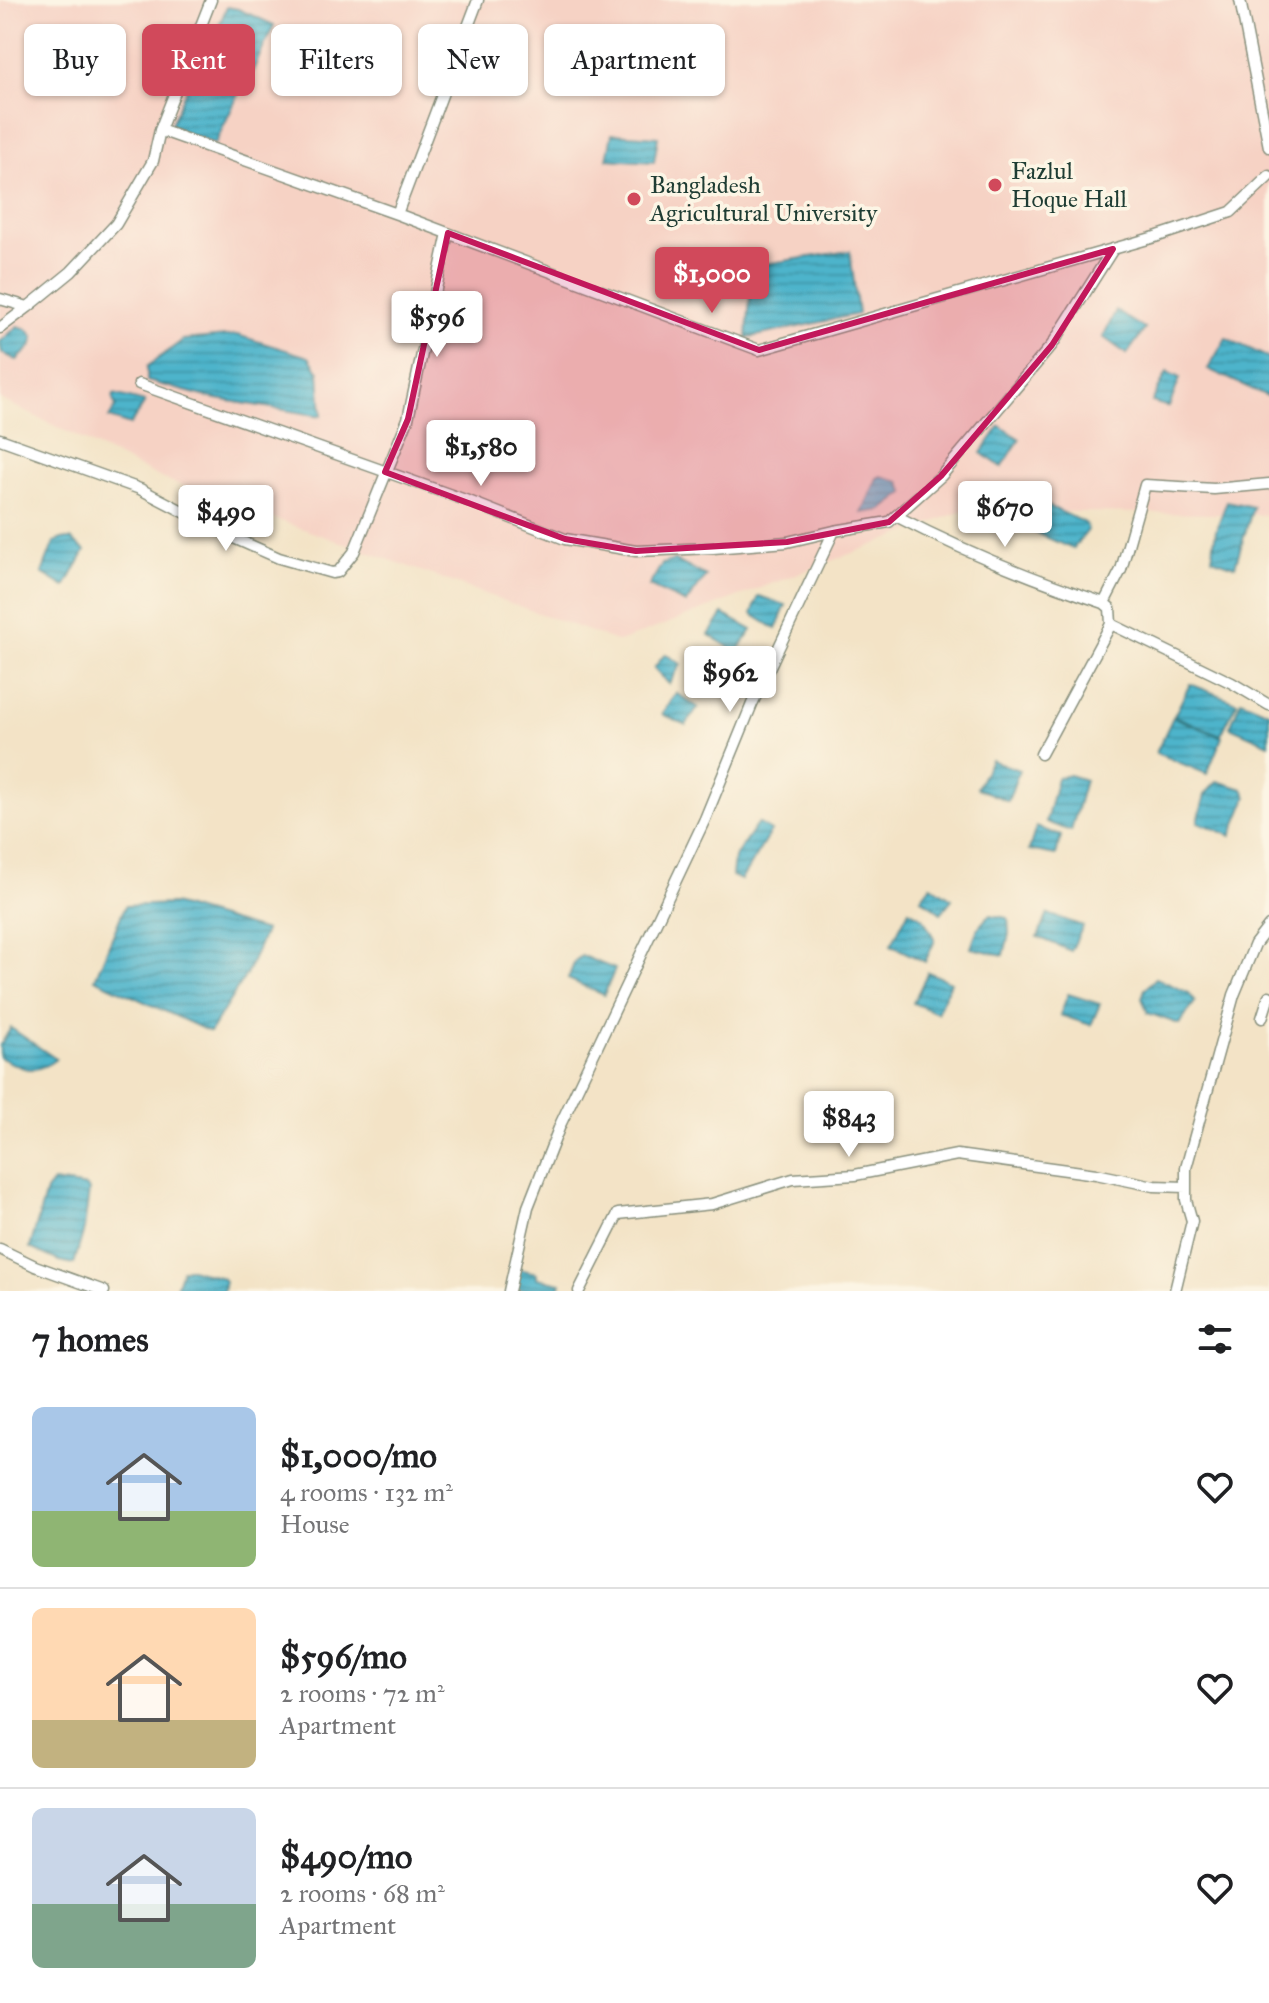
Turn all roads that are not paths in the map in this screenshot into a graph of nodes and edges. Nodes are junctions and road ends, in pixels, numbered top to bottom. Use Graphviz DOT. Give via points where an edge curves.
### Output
graph roads {
  1 [pos="211,0"];
  2 [pos="478,0"];
  3 [pos="1240,0"];
  4 [pos="160,130"];
  5 [pos="1269,147"];
  6 [pos="1269,176"];
  7 [pos="397,214"];
  8 [pos="448,233"];
  9 [pos="1113,249"];
  10 [pos="0,299"];
  11 [pos="28,307"];
  12 [pos="0,328"];
  13 [pos="139,384"];
  14 [pos="0,439"];
  15 [pos="385,472"];
  16 [pos="1269,484"];
  17 [pos="896,516"];
  18 [pos="834,531"];
  19 [pos="1104,603"];
  20 [pos="1111,624"];
  21 [pos="1269,705"];
  22 [pos="1041,754"];
  23 [pos="1269,926"];
  24 [pos="1264,939"];
  25 [pos="1269,996"];
  26 [pos="1262,1018"];
  27 [pos="1186,1187"];
  28 [pos="0,1249"];
  29 [pos="104,1291"];
  30 [pos="509,1291"];
  31 [pos="579,1291"];
  32 [pos="1175,1291"];
  1 -- 4 [label="street"];
  2 -- 7 [label="street"];
  3 -- 5 [label="street"];
  4 -- 7 [label="street"];
  4 -- 11 [label="street" via="153,161 116,224 71,272"];
  6 -- 9 [label="street" via="1231,212"];
  7 -- 8 [label="street"];
  8 -- 9 [label="street" via="759,350"];
  8 -- 15 [label="street" via="408,419"];
  9 -- 17 [label="street" via="1052,345 941,476"];
  10 -- 11 [label="street"];
  11 -- 12 [label="street"];
  13 -- 15 [label="street"];
  14 -- 15 [label="street" via="140,489 279,558 332,573 354,552"];
  15 -- 18 [label="street" via="565,539 636,551 787,542"];
  16 -- 19 [label="street" via="1214,489 1145,485 1121,570"];
  17 -- 18 [label="street" via="889,522"];
  17 -- 19 [label="street" via="976,555"];
  18 -- 30 [label="street" via="561,1123 528,1207"];
  19 -- 20 [label="street" via="1110,608"];
  20 -- 21 [label="street"];
  20 -- 22 [label="street"];
  23 -- 24 [label="street"];
  24 -- 27 [label="street" via="1255,944 1234,995 1186,1168"];
  25 -- 26 [label="street"];
  27 -- 31 [label="street" via="957,1155 855,1175 793,1179 712,1204 618,1214"];
  27 -- 32 [label="street" via="1192,1221"];
  28 -- 29 [label="street"];
}
